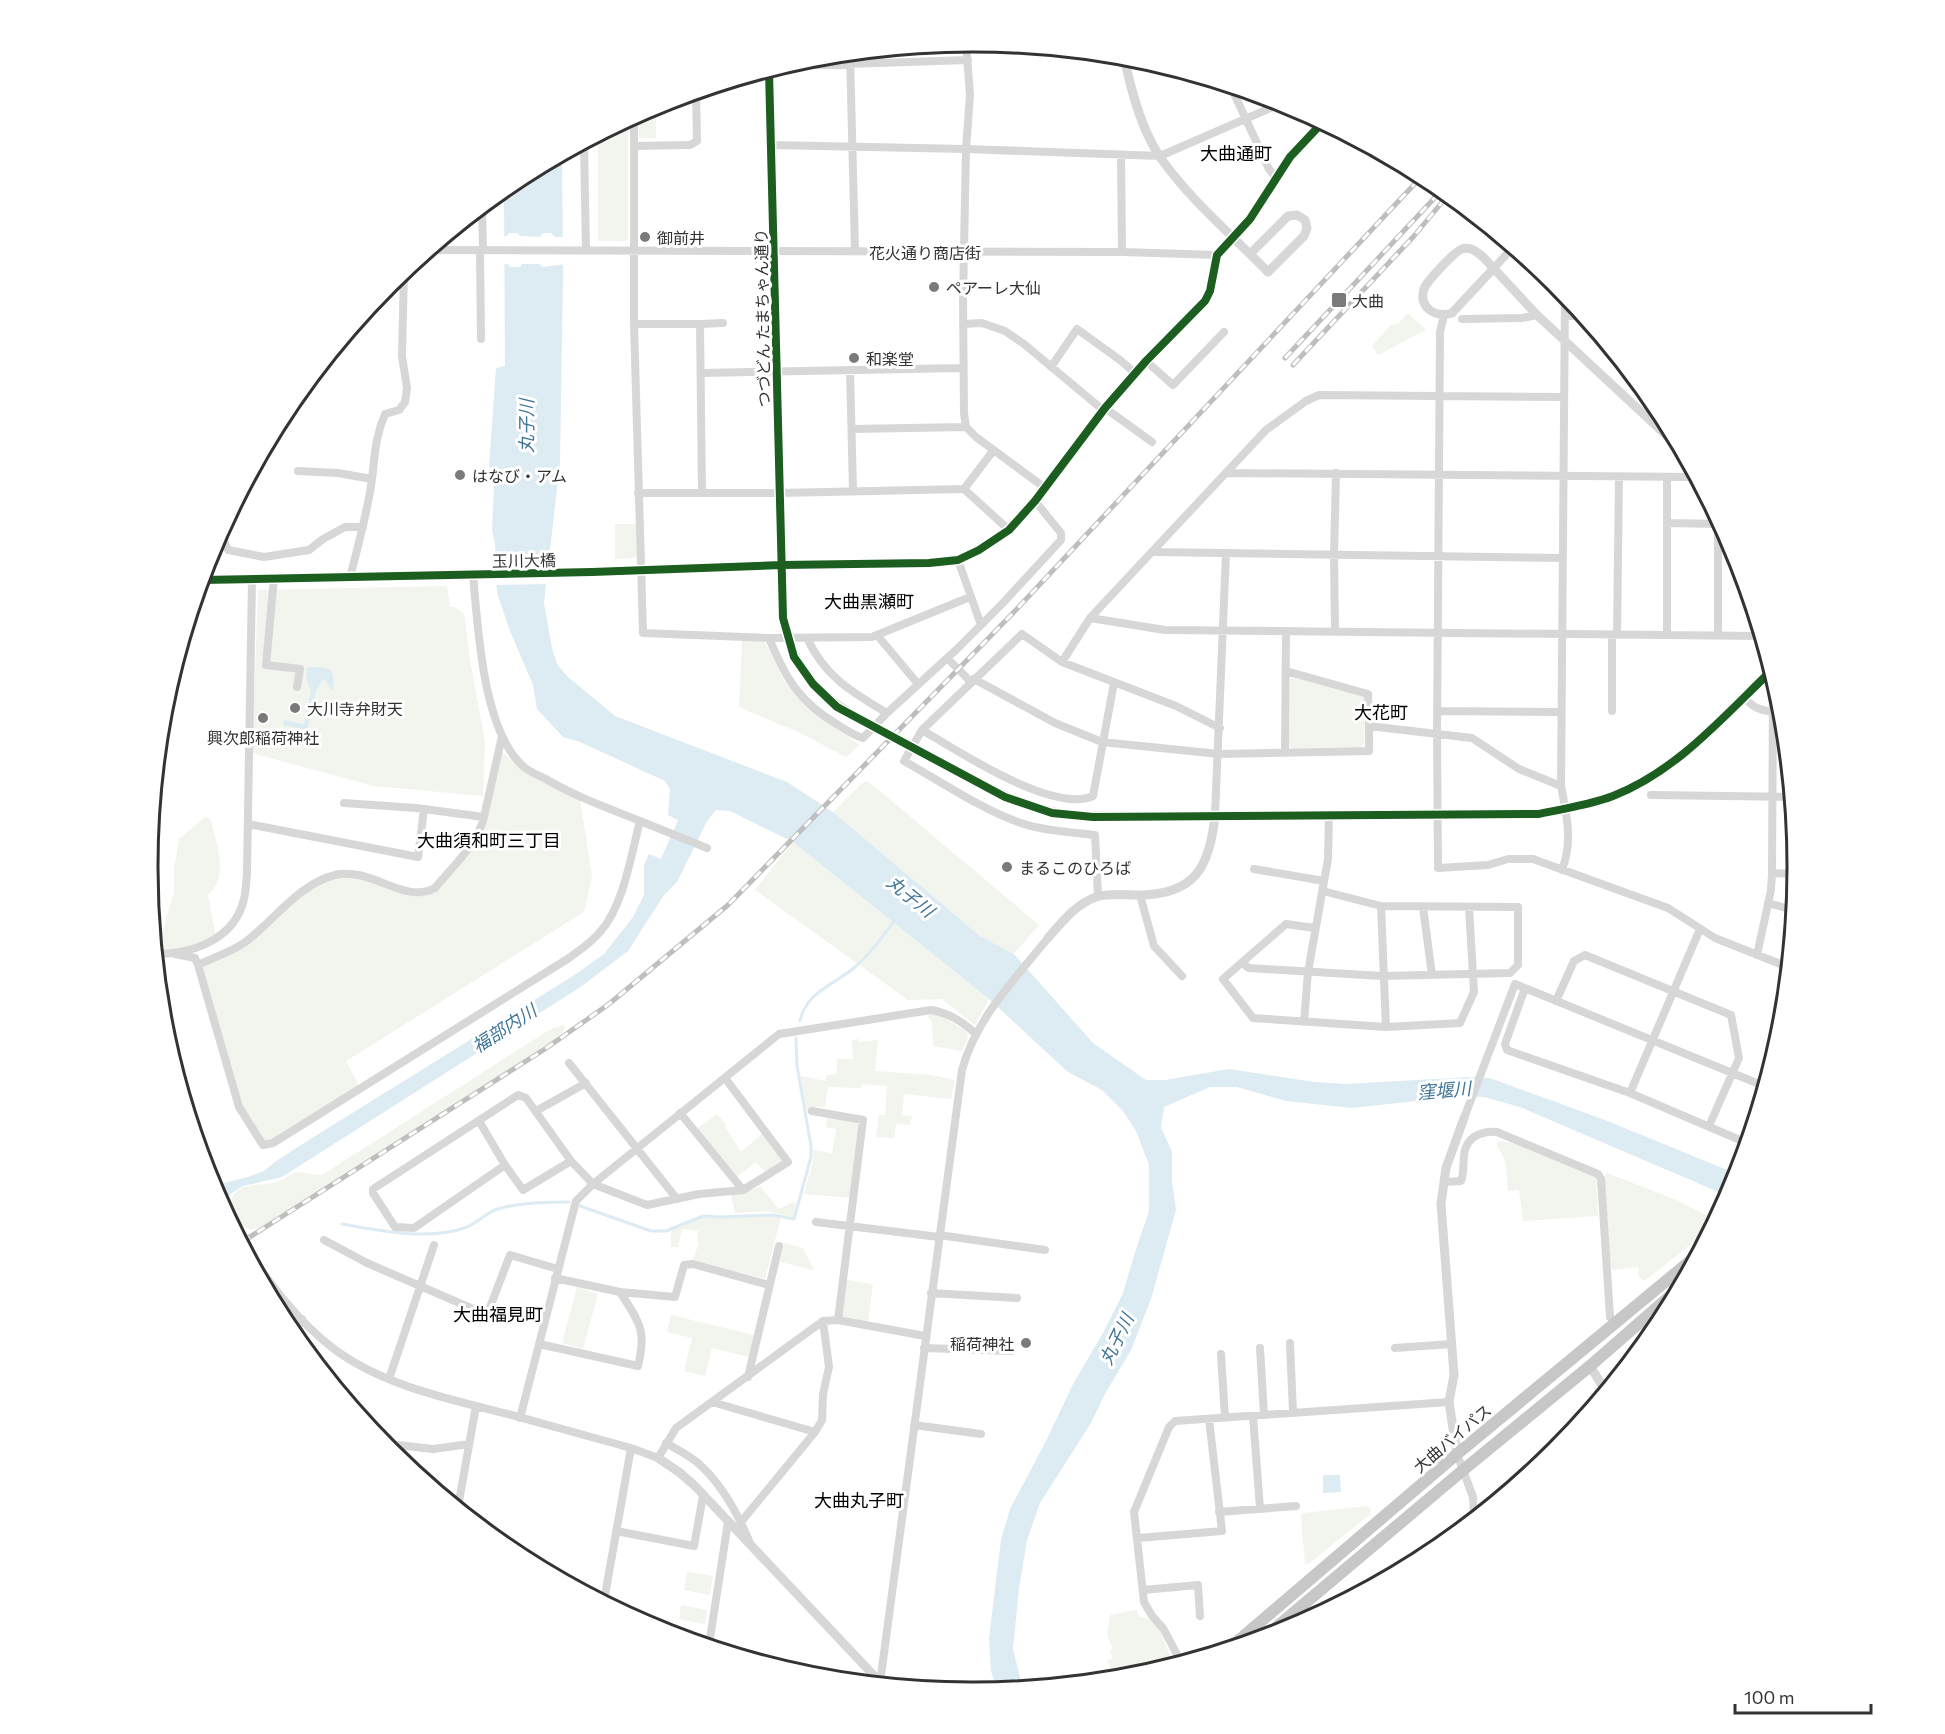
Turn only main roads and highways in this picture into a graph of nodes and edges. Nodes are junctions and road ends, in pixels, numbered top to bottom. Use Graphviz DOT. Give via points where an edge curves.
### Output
graph roads {
  1 [pos="1681,1269"];
  2 [pos="1658,1306"];
  3 [pos="1288,1617"];
  4 [pos="1247,1633"];
  1 -- 4 [label="highway, 大曲バイパス"];
  2 -- 3 [label="highway, 大曲バイパス"];
}
